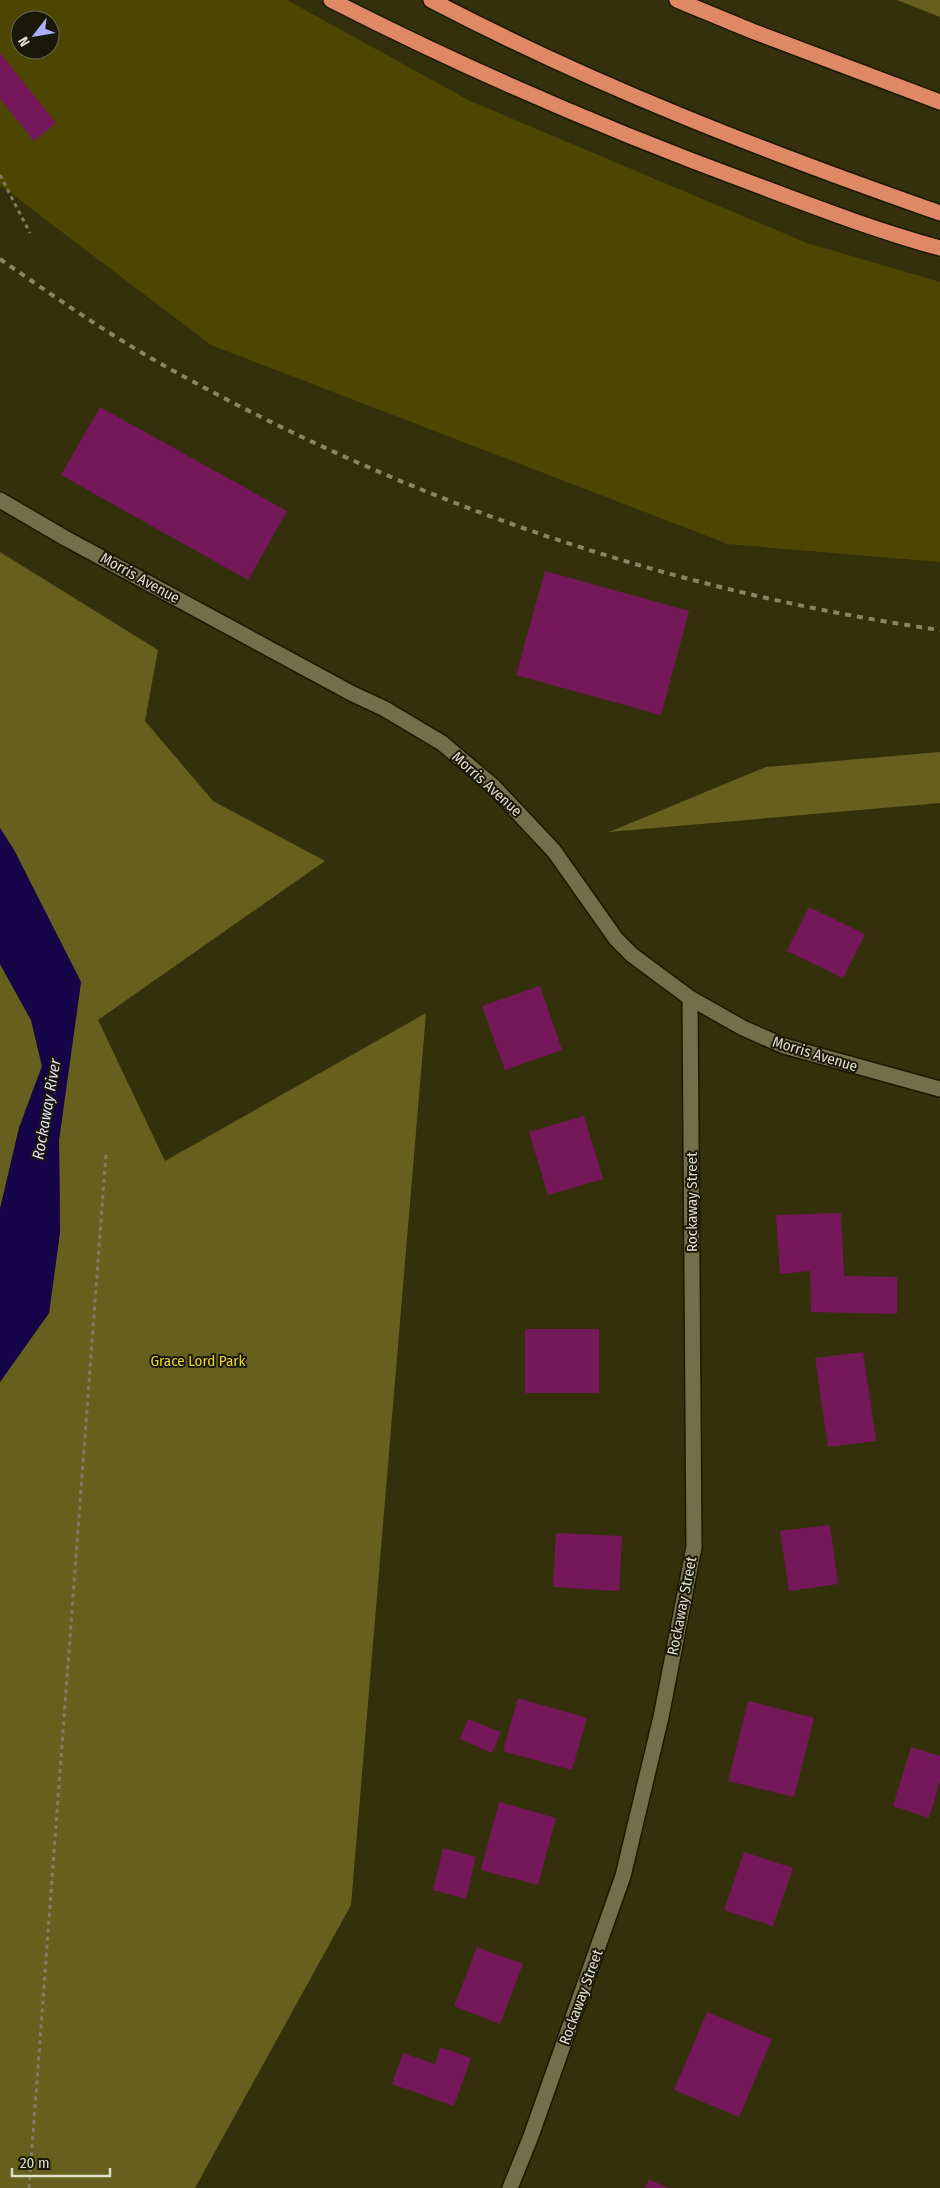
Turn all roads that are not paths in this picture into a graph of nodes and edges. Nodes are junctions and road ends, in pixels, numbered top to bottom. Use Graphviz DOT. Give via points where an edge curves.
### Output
graph roads {
  1 [pos="331,0"];
  2 [pos="432,0"];
  3 [pos="677,0"];
  4 [pos="940,102"];
  5 [pos="940,213"];
  6 [pos="940,248"];
  7 [pos="0,500"];
  8 [pos="690,998"];
  9 [pos="940,1089"];
  10 [pos="510,2188"];
  1 -- 6 [label="highway" via="572,112 695,163"];
  2 -- 5 [label="highway" via="598,81 712,129"];
  3 -- 4 [label="highway"];
  7 -- 8 [label="street, Morris Avenue" via="342,689 386,708 442,743 493,786 540,834 616,939 632,955"];
  8 -- 9 [label="street, Morris Avenue" via="743,1028 784,1046"];
  8 -- 10 [label="street, Rockaway Street" via="694,1546 661,1717 624,1876 532,2136"];
}
